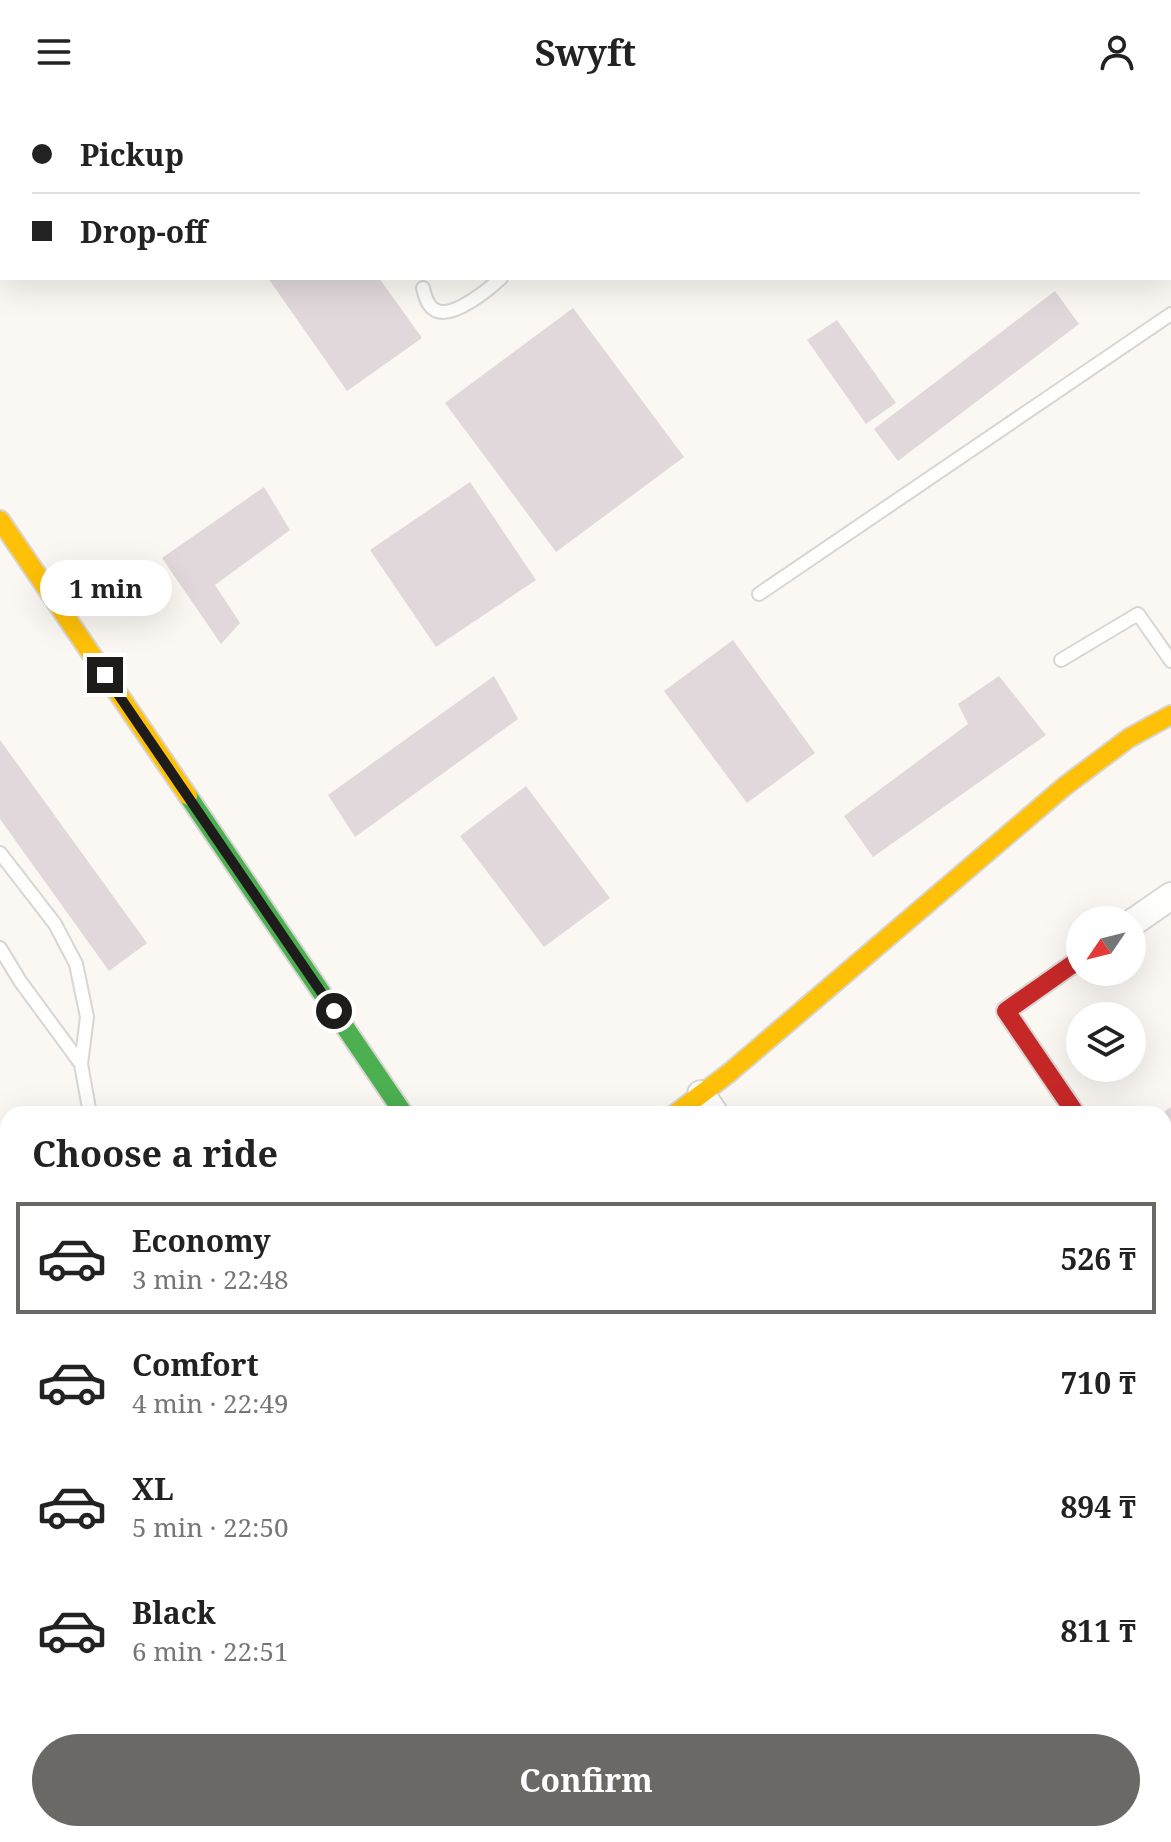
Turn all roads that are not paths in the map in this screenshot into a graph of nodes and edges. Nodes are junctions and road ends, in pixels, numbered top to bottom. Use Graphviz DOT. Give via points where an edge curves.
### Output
graph roads {
  1 [pos="499,280"];
  2 [pos="423,288"];
  3 [pos="1171,314"];
  4 [pos="0,520"];
  5 [pos="759,594"];
  6 [pos="1061,660"];
  7 [pos="1171,661"];
  8 [pos="1171,715"];
  9 [pos="0,853"];
  10 [pos="1171,896"];
  11 [pos="1146,913"];
  12 [pos="0,948"];
  13 [pos="1066,969"];
  14 [pos="81,1064"];
  15 [pos="708,1104"];
  16 [pos="89,1106"];
  17 [pos="399,1106"];
  18 [pos="1071,1106"];
  1 -- 2 [label="lane" via="482,295 443,312 433,309"];
  3 -- 5 [label="lane"];
  4 -- 17 [label="street"];
  6 -- 7 [label="lane" via="1138,614"];
  8 -- 15 [label="street" via="1129,738 1065,786 729,1073"];
  9 -- 14 [label="lane" via="55,924 76,964 87,1017"];
  10 -- 11 [label="street"];
  12 -- 14 [label="lane"];
  13 -- 18 [label="street" via="1006,1011"];
  14 -- 16 [label="lane"];
}
